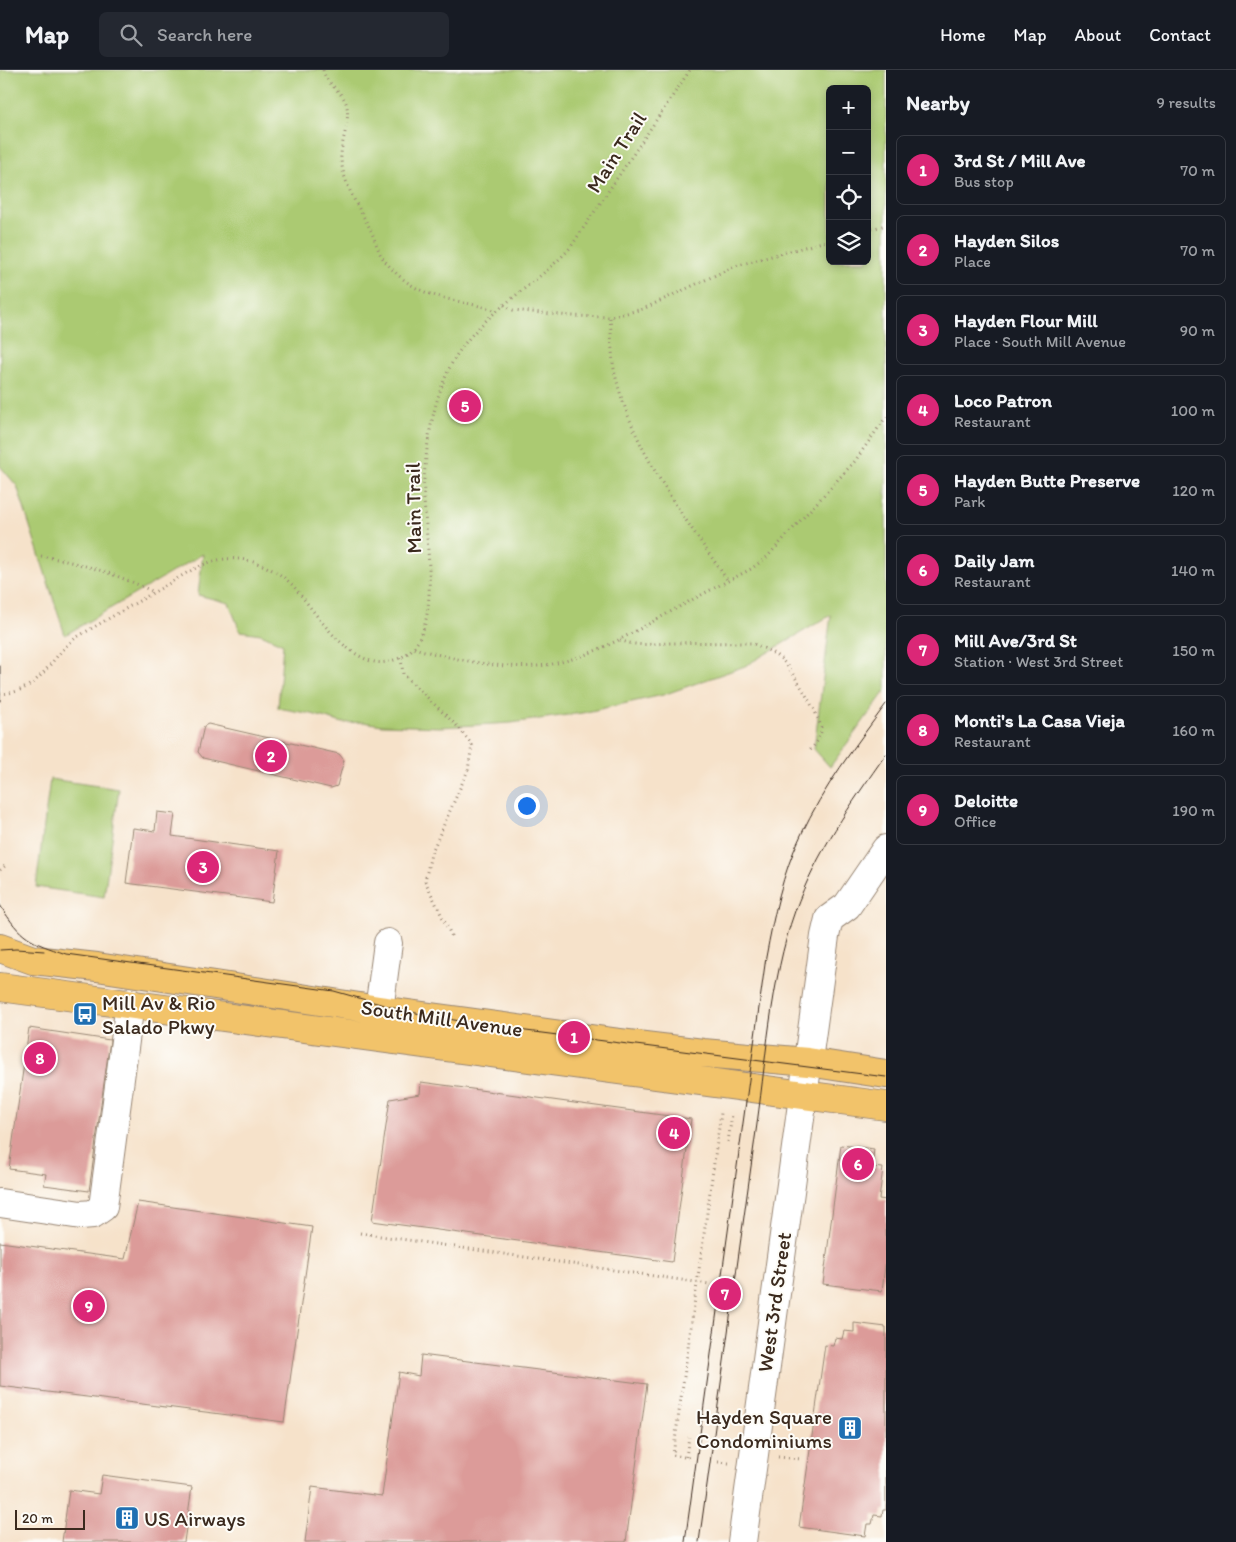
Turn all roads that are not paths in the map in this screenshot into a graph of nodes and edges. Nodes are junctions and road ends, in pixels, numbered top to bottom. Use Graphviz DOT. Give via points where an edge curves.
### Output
graph roads {
  1 [pos="886,849"];
  2 [pos="388,943"];
  3 [pos="0,948"];
  4 [pos="0,987"];
  5 [pos="130,1003"];
  6 [pos="379,1010"];
  7 [pos="808,1062"];
  8 [pos="886,1074"];
  9 [pos="803,1094"];
  10 [pos="886,1106"];
  11 [pos="0,1203"];
  12 [pos="742,1542"];
  1 -- 7 [label="street, West 3rd Street" via="852,899 829,919"];
  2 -- 6 [label="street"];
  3 -- 6 [label="main road, South Mill Avenue" via="33,960"];
  4 -- 5 [label="main road, South Mill Avenue"];
  5 -- 9 [label="main road, South Mill Avenue"];
  5 -- 11 [label="street" via="103,1207 93,1214 81,1215"];
  6 -- 7 [label="main road, South Mill Avenue" via="703,1053"];
  7 -- 8 [label="main road, South Mill Avenue"];
  7 -- 9 [label="street, West 3rd Street"];
  9 -- 10 [label="main road, South Mill Avenue"];
  9 -- 12 [label="street, West 3rd Street"];
}
